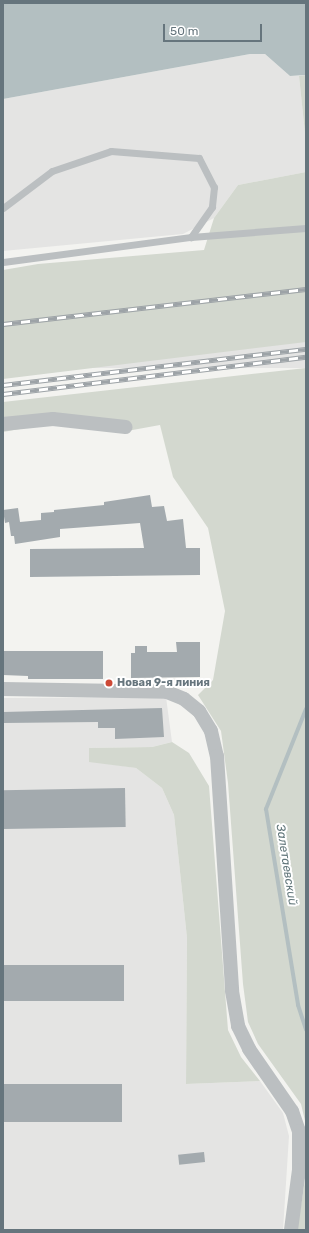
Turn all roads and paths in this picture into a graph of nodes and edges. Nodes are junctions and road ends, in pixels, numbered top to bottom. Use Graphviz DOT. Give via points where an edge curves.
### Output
graph roads {
  1 [pos="3,208"];
  2 [pos="306,228"];
  3 [pos="191,237"];
  4 [pos="3,262"];
  5 [pos="3,424"];
  6 [pos="126,427"];
  7 [pos="3,689"];
  8 [pos="290,1230"];
  1 -- 3 [label="lane" via="52,171 111,151 200,158 214,187 212,207"];
  2 -- 3 [label="lane"];
  3 -- 4 [label="lane"];
  5 -- 6 [label="street" via="53,419"];
  7 -- 8 [label="street" via="167,692 184,699 199,711 211,731 217,756 232,991 238,1026 249,1049 292,1111 299,1131 299,1170"];
}
